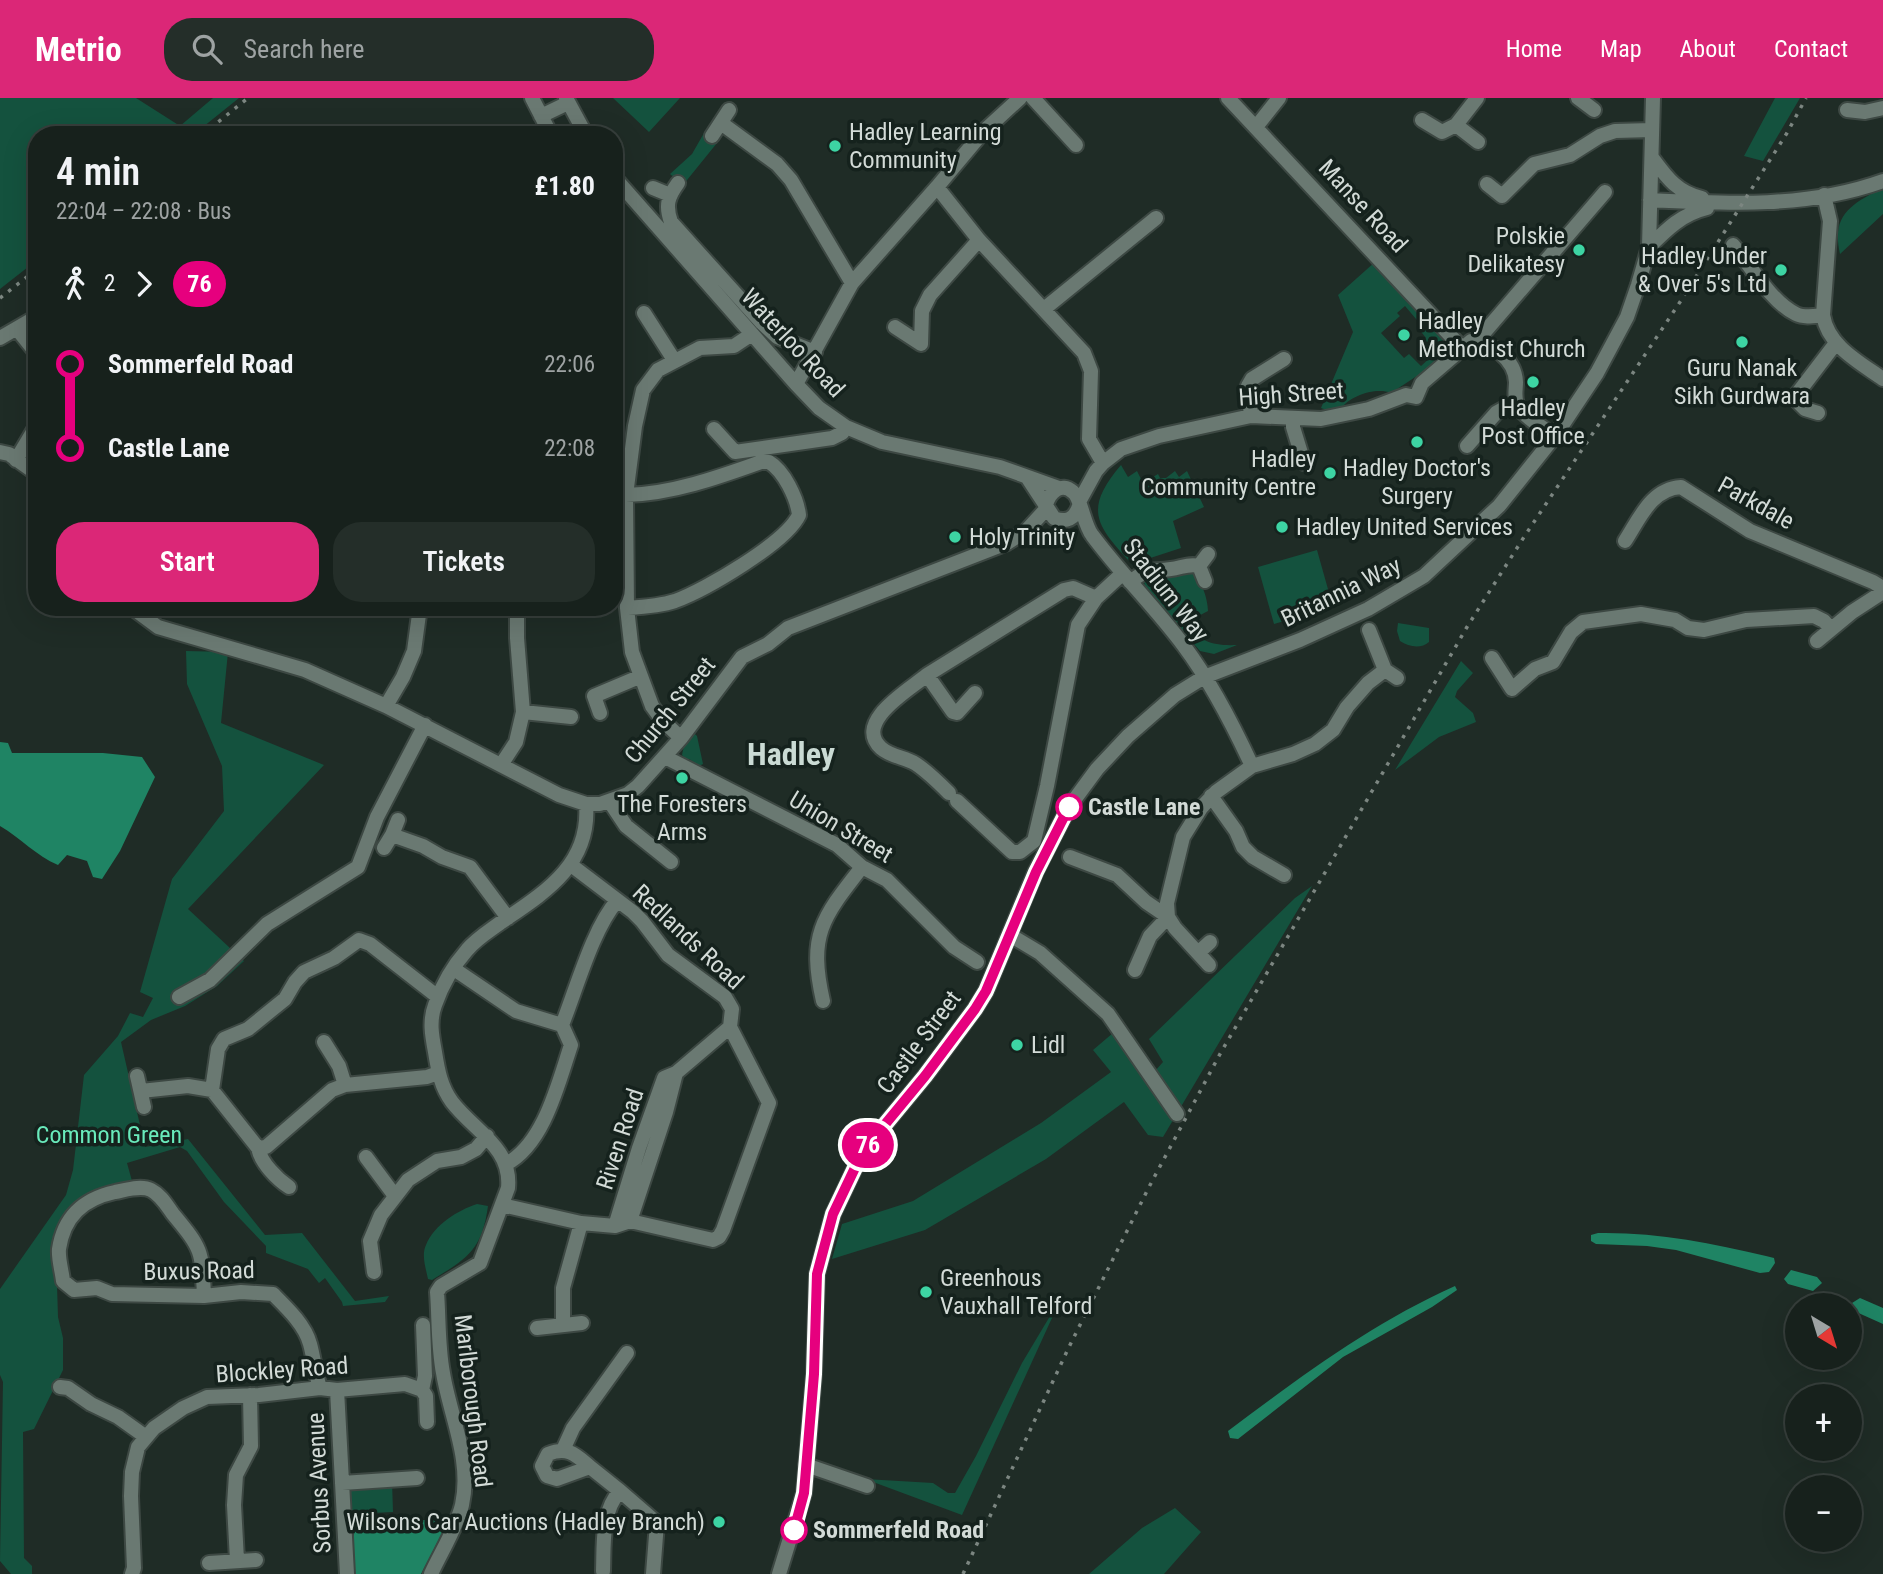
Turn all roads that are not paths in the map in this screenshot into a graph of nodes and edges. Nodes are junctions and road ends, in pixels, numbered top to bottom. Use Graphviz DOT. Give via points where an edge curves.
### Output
graph roads {
  1 [pos="532,98"];
  2 [pos="1020,98"];
  3 [pos="1033,98"];
  4 [pos="1228,98"];
  5 [pos="1279,98"];
  6 [pos="1477,98"];
  7 [pos="1578,98"];
  8 [pos="1653,98"];
  9 [pos="567,100"];
  10 [pos="1883,108"];
  11 [pos="729,110"];
  12 [pos="1594,110"];
  13 [pos="1847,110"];
  14 [pos="541,116"];
  15 [pos="1422,120"];
  16 [pos="721,123"];
  17 [pos="1456,125"];
  18 [pos="546,126"];
  19 [pos="581,126"];
  20 [pos="1256,127"];
  21 [pos="1652,131"];
  22 [pos="712,136"];
  23 [pos="1478,142"];
  24 [pos="1076,145"];
  25 [pos="1653,159"];
  26 [pos="1883,181"];
  27 [pos="1487,184"];
  28 [pos="623,187"];
  29 [pos="937,187"];
  30 [pos="653,188"];
  31 [pos="1605,192"];
  32 [pos="1824,195"];
  33 [pos="1650,200"];
  34 [pos="1725,204"];
  35 [pos="1156,218"];
  36 [pos="979,240"];
  37 [pos="1733,244"];
  38 [pos="1649,247"];
  39 [pos="852,283"];
  40 [pos="1044,309"];
  41 [pos="644,313"];
  42 [pos="1823,315"];
  43 [pos="28,322"];
  44 [pos="895,327"];
  45 [pos="17,328"];
  46 [pos="752,334"];
  47 [pos="0,338"];
  48 [pos="28,342"];
  49 [pos="1836,343"];
  50 [pos="1469,344"];
  51 [pos="815,352"];
  52 [pos="1284,359"];
  53 [pos="674,360"];
  54 [pos="1883,379"];
  55 [pos="796,384"];
  56 [pos="1516,402"];
  57 [pos="1818,413"];
  58 [pos="1251,416"];
  59 [pos="1293,418"];
  60 [pos="846,427"];
  61 [pos="714,429"];
  62 [pos="1555,436"];
  63 [pos="28,440"];
  64 [pos="1467,446"];
  65 [pos="0,452"];
  66 [pos="16,460"];
  67 [pos="1304,463"];
  68 [pos="1100,467"];
  69 [pos="28,468"];
  70 [pos="1027,477"];
  71 [pos="1061,488"];
  72 [pos="626,495"];
  73 [pos="1079,504"];
  74 [pos="1046,506"];
  75 [pos="1066,520"];
  76 [pos="1091,534"];
  77 [pos="1625,541"];
  78 [pos="1127,578"];
  79 [pos="1205,581"];
  80 [pos="1883,592"];
  81 [pos="1096,598"];
  82 [pos="627,608"];
  83 [pos="143,616"];
  84 [pos="419,616"];
  85 [pos="517,616"];
  86 [pos="1831,629"];
  87 [pos="1369,630"];
  88 [pos="1817,640"];
  89 [pos="1492,658"];
  90 [pos="927,675"];
  91 [pos="639,677"];
  92 [pos="1204,677"];
  93 [pos="975,693"];
  94 [pos="386,706"];
  95 [pos="523,712"];
  96 [pos="600,713"];
  97 [pos="571,716"];
  98 [pos="425,725"];
  99 [pos="681,738"];
  100 [pos="665,757"];
  101 [pos="500,765"];
  102 [pos="1252,766"];
  103 [pos="1211,796"];
  104 [pos="610,802"];
  105 [pos="586,804"];
  106 [pos="398,820"];
  107 [pos="393,835"];
  108 [pos="384,848"];
  109 [pos="1070,857"];
  110 [pos="671,862"];
  111 [pos="571,865"];
  112 [pos="862,867"];
  113 [pos="1284,874"];
  114 [pos="614,905"];
  115 [pos="1168,916"];
  116 [pos="508,918"];
  117 [pos="1010,935"];
  118 [pos="1210,942"];
  119 [pos="1199,952"];
  120 [pos="976,962"];
  121 [pos="1209,965"];
  122 [pos="454,969"];
  123 [pos="1135,970"];
  124 [pos="179,997"];
  125 [pos="438,997"];
  126 [pos="823,1001"];
  127 [pos="557,1024"];
  128 [pos="730,1027"];
  129 [pos="324,1042"];
  130 [pos="438,1073"];
  131 [pos="676,1073"];
  132 [pos="137,1076"];
  133 [pos="345,1085"];
  134 [pos="212,1090"];
  135 [pos="141,1091"];
  136 [pos="145,1107"];
  137 [pos="1177,1114"];
  138 [pos="487,1136"];
  139 [pos="258,1148"];
  140 [pos="366,1157"];
  141 [pos="506,1164"];
  142 [pos="289,1187"];
  143 [pos="396,1196"];
  144 [pos="502,1205"];
  145 [pos="630,1221"];
  146 [pos="581,1223"];
  147 [pos="615,1226"];
  148 [pos="374,1272"];
  149 [pos="204,1296"];
  150 [pos="582,1323"];
  151 [pos="423,1325"];
  152 [pos="563,1325"];
  153 [pos="537,1328"];
  154 [pos="627,1353"];
  155 [pos="60,1387"];
  156 [pos="320,1388"];
  157 [pos="337,1390"];
  158 [pos="422,1390"];
  159 [pos="250,1395"];
  160 [pos="427,1422"];
  161 [pos="146,1437"];
  162 [pos="563,1450"];
  163 [pos="806,1465"];
  164 [pos="590,1467"];
  165 [pos="416,1478"];
  166 [pos="342,1483"];
  167 [pos="867,1486"];
  168 [pos="620,1491"];
  169 [pos="237,1560"];
  170 [pos="256,1560"];
  171 [pos="209,1563"];
  172 [pos="603,1571"];
  173 [pos="132,1574"];
  174 [pos="347,1574"];
  175 [pos="431,1574"];
  176 [pos="653,1574"];
  177 [pos="779,1574"];
  1 -- 14 [label="street"];
  2 -- 29 [label="street" via="983,132"];
  3 -- 24 [label="street"];
  4 -- 20 [label="street, Manse Road"];
  5 -- 20 [label="street"];
  6 -- 17 [label="street"];
  7 -- 12 [label="street"];
  8 -- 21 [label="street"];
  9 -- 14 [label="street"];
  9 -- 19 [label="street"];
  10 -- 13 [label="street"];
  11 -- 16 [label="street"];
  14 -- 18 [label="street"];
  15 -- 17 [label="street" via="1443,132"];
  16 -- 22 [label="street"];
  16 -- 39 [label="street" via="777,164 791,180"];
  17 -- 23 [label="street"];
  20 -- 50 [label="street, Manse Road"];
  21 -- 25 [label="street"];
  21 -- 27 [label="street" via="1615,131 1570,155 1534,164 1502,196"];
  25 -- 33 [label="street"];
  25 -- 34 [label="street" via="1675,186"];
  26 -- 32 [label="street"];
  28 -- 46 [label="street, Waterloo Road"];
  29 -- 36 [label="street"];
  29 -- 39 [label="street"];
  30 -- 51 [label="street" via="674,189 666,208 671,222 777,337"];
  31 -- 50 [label="street, High Street"];
  32 -- 34 [label="street" via="1767,204"];
  32 -- 42 [label="street" via="1830,221"];
  33 -- 34 [label="street"];
  33 -- 38 [label="street"];
  34 -- 38 [label="street" via="1690,212"];
  35 -- 40 [label="street"];
  36 -- 40 [label="street"];
  36 -- 44 [label="street" via="930,295 922,311 920,344"];
  37 -- 42 [label="street" via="1793,313"];
  38 -- 62 [label="street, Britannia Way" via="1627,317"];
  39 -- 51 [label="street"];
  40 -- 68 [label="street" via="1084,353 1091,371 1088,439"];
  41 -- 53 [label="street"];
  42 -- 49 [label="street"];
  43 -- 45 [label="street"];
  45 -- 47 [label="street"];
  45 -- 48 [label="street"];
  46 -- 53 [label="street" via="734,346 700,348"];
  46 -- 55 [label="street, Waterloo Road"];
  49 -- 54 [label="street"];
  49 -- 57 [label="street" via="1794,398"];
  50 -- 56 [label="street" via="1491,346 1509,363 1516,379"];
  50 -- 59 [label="street, High Street" via="1422,383 1416,397 1406,395 1321,419"];
  51 -- 55 [label="street"];
  52 -- 58 [label="street" via="1252,379 1248,386"];
  53 -- 72 [label="street" via="658,370 643,390"];
  55 -- 60 [label="street, Waterloo Road"];
  56 -- 62 [label="street"];
  56 -- 64 [label="street" via="1496,413"];
  58 -- 59 [label="street, High Street"];
  58 -- 68 [label="street, High Street" via="1159,436 1121,449"];
  59 -- 67 [label="street"];
  60 -- 61 [label="street" via="832,438 735,452"];
  60 -- 70 [label="street, Waterloo Road" via="882,442"];
  62 -- 92 [label="street, Britannia Way" via="1499,506 1424,576 1368,609"];
  63 -- 66 [label="street"];
  65 -- 66 [label="street"];
  66 -- 69 [label="street"];
  68 -- 71 [label="street, High Street"];
  68 -- 73 [label="street, High Street"];
  70 -- 71 [label="street, Waterloo Road"];
  70 -- 74 [label="street"];
  71 -- 73 [label="street" via="1073,492"];
  71 -- 74 [label="street" via="1048,497"];
  72 -- 82 [label="street"];
  72 -- 82 [label="street" via="675,488 769,462 780,472 799,515 789,530 760,553 695,592 664,604"];
  73 -- 75 [label="street" via="1077,513"];
  73 -- 76 [label="street, Stadium Way"];
  74 -- 75 [label="street" via="1054,518"];
  74 -- 99 [label="street, Church Street" via="1026,531 1007,543 788,628 742,657"];
  75 -- 76 [label="street, Stadium Way"];
  76 -- 78 [label="street, Stadium Way"];
  77 -- 80 [label="street, Parkdale" via="1657,494 1681,487 1749,531 1878,585"];
  78 -- 79 [label="street" via="1203,560"];
  78 -- 81 [label="street"];
  78 -- 92 [label="street, Stadium Way" via="1185,646"];
  80 -- 86 [label="street, Parkdale"];
  81 -- 90 [label="street" via="1064,590"];
  81 -- 90 [label="street" via="1078,625 1034,841 1020,852 1012,852 915,763 881,748 873,733 880,714"];
  82 -- 91 [label="street"];
  83 -- 94 [label="street, Church Street" via="158,627 305,670"];
  84 -- 94 [label="street" via="414,651"];
  85 -- 95 [label="street"];
  86 -- 88 [label="street, Parkdale"];
  86 -- 89 [label="street" via="1814,616 1746,620 1704,630 1641,614 1583,622 1571,632 1553,662 1535,669 1511,689"];
  87 -- 102 [label="street" via="1391,674 1368,683 1333,730 1315,744"];
  90 -- 93 [label="street" via="953,712"];
  91 -- 96 [label="street" via="594,696"];
  91 -- 99 [label="street" via="652,706"];
  92 -- 102 [label="street, Stadium Way"];
  92 -- 117 [label="street, Castle Street" via="1175,695 1097,769 1069,807"];
  94 -- 98 [label="street, Church Street"];
  95 -- 97 [label="street"];
  95 -- 101 [label="street" via="516,742"];
  98 -- 101 [label="street, Church Street"];
  98 -- 124 [label="street" via="377,817 358,867 267,924 210,980"];
  99 -- 100 [label="street, Church Street"];
  100 -- 104 [label="street, Church Street" via="638,786"];
  100 -- 112 [label="street, Union Street" via="837,845"];
  101 -- 105 [label="street, Church Street"];
  102 -- 103 [label="street"];
  103 -- 113 [label="street" via="1242,846"];
  103 -- 115 [label="street" via="1183,837"];
  104 -- 105 [label="street, Church Street"];
  104 -- 110 [label="street" via="626,826"];
  105 -- 111 [label="street" via="584,836"];
  106 -- 107 [label="street"];
  107 -- 108 [label="street"];
  107 -- 116 [label="street" via="470,867"];
  109 -- 115 [label="street" via="1117,874"];
  111 -- 114 [label="street, Redlands Road"];
  111 -- 116 [label="street"];
  112 -- 120 [label="street, Union Street" via="887,880 954,947"];
  112 -- 126 [label="street" via="831,907 817,942"];
  114 -- 127 [label="street"];
  114 -- 128 [label="street, Redlands Road" via="642,921 668,956 725,997 733,1009"];
  115 -- 119 [label="street"];
  115 -- 123 [label="street" via="1150,936"];
  116 -- 122 [label="street" via="468,948"];
  117 -- 137 [label="street" via="1040,953 1108,1014"];
  117 -- 163 [label="street, Castle Street" via="975,1009 863,1151 833,1214 817,1274"];
  118 -- 119 [label="street"];
  119 -- 121 [label="street"];
  122 -- 125 [label="street"];
  122 -- 127 [label="street" via="516,1011"];
  125 -- 130 [label="street" via="431,1027"];
  125 -- 134 [label="street" via="359,940 304,972 285,999 247,1029 225,1039 218,1049"];
  127 -- 141 [label="street" via="571,1045 549,1110 527,1150"];
  128 -- 131 [label="street, Riven Road"];
  128 -- 145 [label="street, Redlands Road" via="769,1103 719,1237 713,1240"];
  129 -- 133 [label="street"];
  130 -- 133 [label="street"];
  130 -- 138 [label="street" via="453,1103"];
  131 -- 145 [label="street, Riven Road"];
  131 -- 147 [label="street, Riven Road" via="664,1078"];
  132 -- 135 [label="street"];
  133 -- 139 [label="street" via="322,1097 266,1147"];
  134 -- 135 [label="street" via="188,1086"];
  134 -- 139 [label="street"];
  135 -- 136 [label="street"];
  138 -- 141 [label="street"];
  138 -- 143 [label="street" via="476,1149 437,1161 408,1180"];
  139 -- 142 [label="street"];
  140 -- 143 [label="street"];
  141 -- 144 [label="street, Marlborough Road" via="508,1188"];
  143 -- 148 [label="street" via="370,1241"];
  144 -- 146 [label="street"];
  144 -- 175 [label="street, Marlborough Road" via="480,1263 437,1292 443,1373 460,1443 464,1484 457,1522"];
  145 -- 147 [label="street"];
  146 -- 147 [label="street"];
  146 -- 152 [label="street" via="563,1289"];
  149 -- 149 [label="street, Buxus Road" via="74,1290 63,1281 59,1252 75,1212 90,1199 149,1189 196,1242 202,1256"];
  149 -- 156 [label="street, Buxus Road" via="273,1294 310,1343"];
  150 -- 152 [label="street"];
  151 -- 158 [label="street"];
  152 -- 153 [label="street"];
  154 -- 162 [label="street" via="573,1428"];
  155 -- 161 [label="street"];
  156 -- 157 [label="street, Blockley Road"];
  156 -- 159 [label="street, Blockley Road"];
  157 -- 158 [label="street, Blockley Road" via="405,1384"];
  157 -- 166 [label="street, Sorbus Avenue"];
  158 -- 160 [label="street"];
  159 -- 161 [label="street, Blockley Road" via="207,1398 183,1408"];
  159 -- 169 [label="street" via="251,1446 236,1475"];
  161 -- 173 [label="street, Blockley Road" via="138,1447 132,1472"];
  162 -- 164 [label="street"];
  162 -- 164 [label="street" via="548,1454 542,1466 547,1476 557,1479"];
  163 -- 167 [label="street"];
  163 -- 177 [label="street, Castle Street" via="804,1493"];
  164 -- 168 [label="street"];
  165 -- 166 [label="street"];
  166 -- 174 [label="street, Sorbus Avenue"];
  168 -- 172 [label="street" via="607,1517"];
  168 -- 176 [label="street" via="657,1523"];
  169 -- 170 [label="street"];
  169 -- 171 [label="street"];
}
